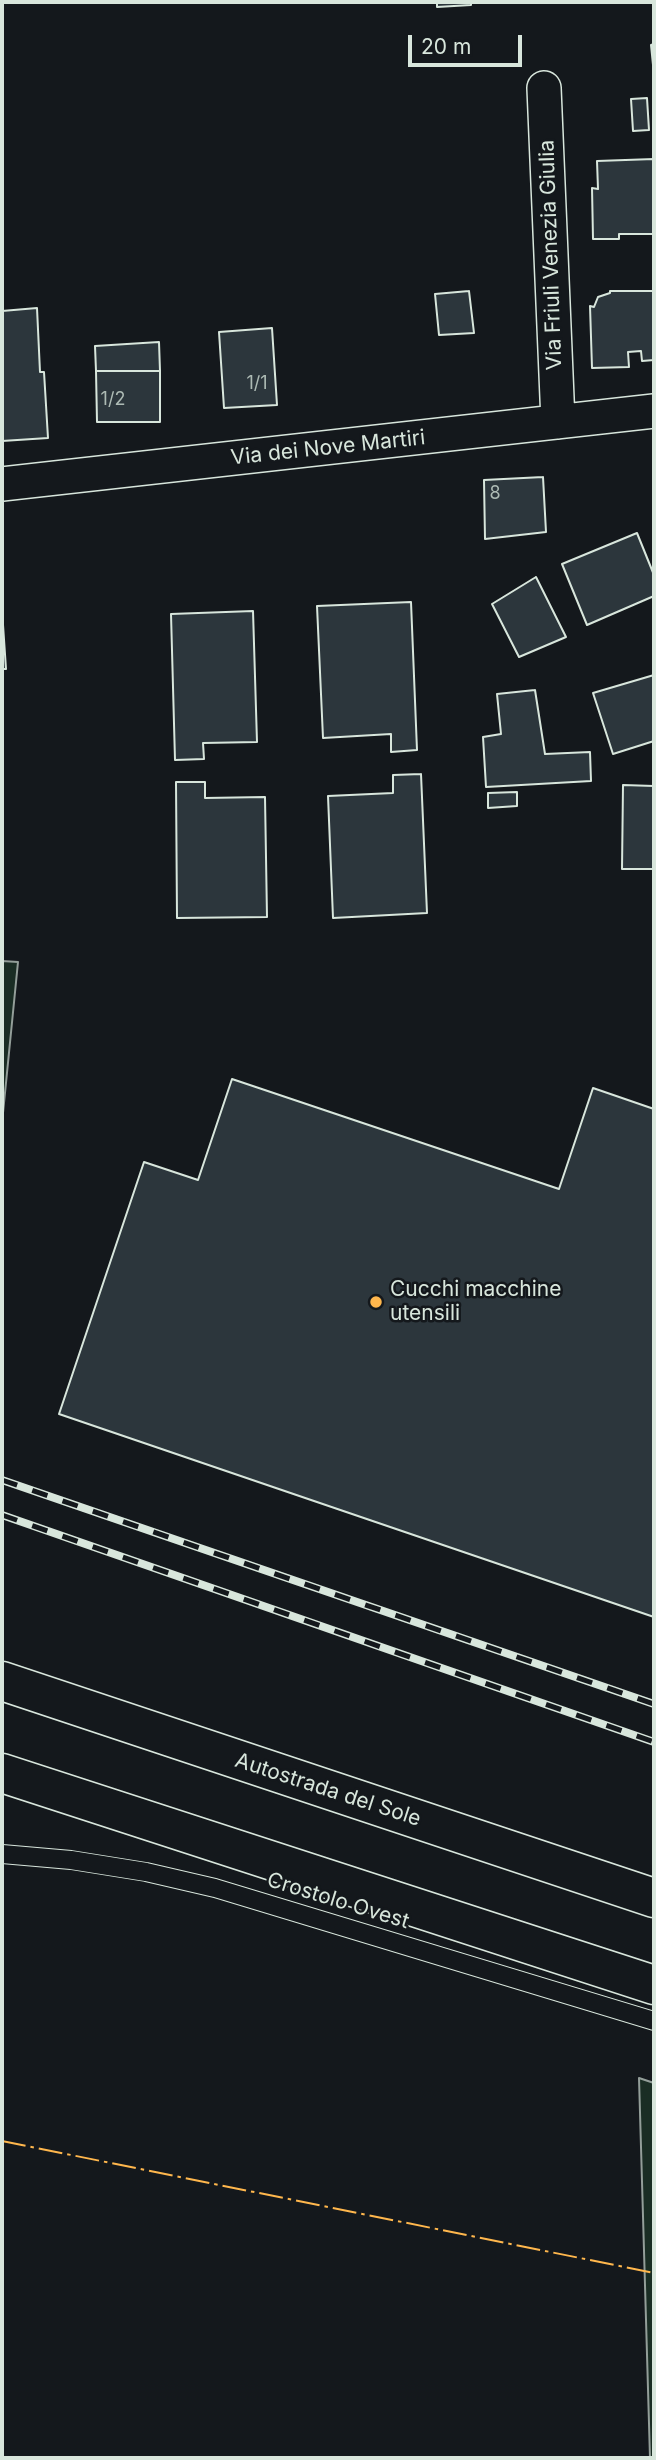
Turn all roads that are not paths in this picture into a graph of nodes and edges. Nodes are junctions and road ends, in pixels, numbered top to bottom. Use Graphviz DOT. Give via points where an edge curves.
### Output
graph roads {
  1 [pos="544,88"];
  2 [pos="654,411"];
  3 [pos="558,422"];
  4 [pos="2,484"];
  5 [pos="2,1681"];
  6 [pos="2,1773"];
  7 [pos="2,1854"];
  8 [pos="654,1898"];
  9 [pos="654,1985"];
  10 [pos="654,2021"];
  1 -- 3 [label="street, Via Friuli Venezia Giulia"];
  2 -- 3 [label="street, Via dei Nove Martiri"];
  3 -- 4 [label="street, Via dei Nove Martiri"];
  5 -- 8 [label="highway, Autostrada del Sole"];
  6 -- 9 [label="highway"];
  7 -- 10 [label="lane, Crostolo Ovest" via="146,1871 215,1888"];
}
